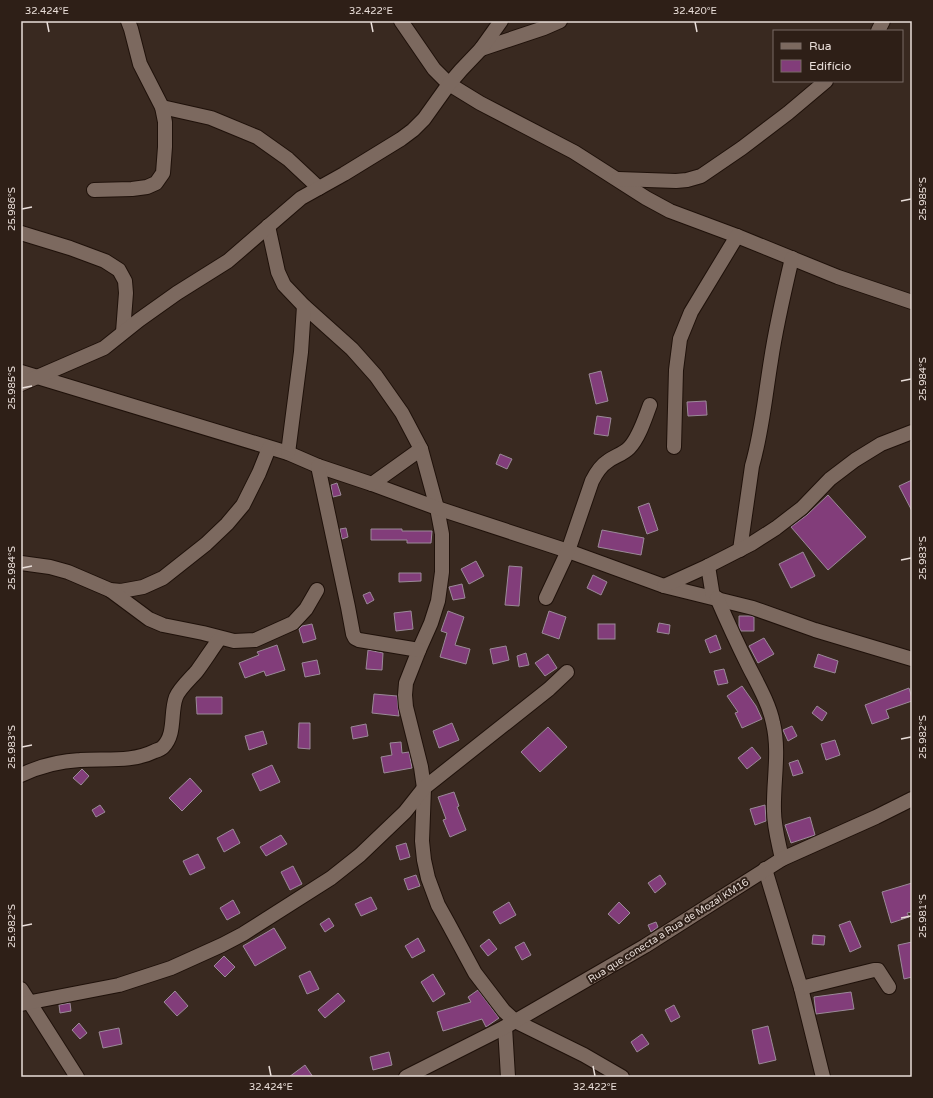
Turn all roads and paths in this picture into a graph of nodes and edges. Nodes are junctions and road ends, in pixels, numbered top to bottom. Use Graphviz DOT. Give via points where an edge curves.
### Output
graph roads {
  1 [pos="128,21"];
  2 [pos="401,21"];
  3 [pos="501,21"];
  4 [pos="560,21"];
  5 [pos="883,21"];
  6 [pos="878,30"];
  7 [pos="481,49"];
  8 [pos="824,82"];
  9 [pos="449,84"];
  10 [pos="162,107"];
  11 [pos="617,179"];
  12 [pos="319,188"];
  13 [pos="94,190"];
  14 [pos="268,226"];
  15 [pos="21,233"];
  16 [pos="737,236"];
  17 [pos="792,258"];
  18 [pos="912,302"];
  19 [pos="304,306"];
  20 [pos="123,332"];
  21 [pos="21,372"];
  22 [pos="36,378"];
  23 [pos="21,384"];
  24 [pos="650,405"];
  25 [pos="912,432"];
  26 [pos="674,447"];
  27 [pos="269,448"];
  28 [pos="421,449"];
  29 [pos="288,453"];
  30 [pos="318,466"];
  31 [pos="372,484"];
  32 [pos="437,508"];
  33 [pos="740,550"];
  34 [pos="568,551"];
  35 [pos="21,563"];
  36 [pos="708,566"];
  37 [pos="664,586"];
  38 [pos="110,590"];
  39 [pos="317,590"];
  40 [pos="546,598"];
  41 [pos="715,598"];
  42 [pos="220,638"];
  43 [pos="418,650"];
  44 [pos="912,659"];
  45 [pos="567,672"];
  46 [pos="21,775"];
  47 [pos="424,788"];
  48 [pos="912,799"];
  49 [pos="782,859"];
  50 [pos="765,869"];
  51 [pos="890,987"];
  52 [pos="801,988"];
  53 [pos="21,989"];
  54 [pos="26,1003"];
  55 [pos="510,1024"];
  56 [pos="77,1077"];
  57 [pos="406,1077"];
  58 [pos="508,1077"];
  59 [pos="622,1077"];
  60 [pos="823,1077"];
  1 -- 10 [label="street" via="140,64"];
  2 -- 9 [label="street" via="434,69"];
  3 -- 7 [label="street"];
  4 -- 7 [label="street"];
  5 -- 6 [label="street"];
  7 -- 9 [label="street"];
  8 -- 11 [label="street" via="788,113 701,176 676,181"];
  9 -- 11 [label="street" via="574,152"];
  9 -- 12 [label="street" via="424,120 413,130"];
  10 -- 12 [label="street" via="211,118 257,137 288,159"];
  10 -- 13 [label="street" via="165,122 163,173 156,183 147,187"];
  11 -- 16 [label="street" via="670,211"];
  12 -- 14 [label="street" via="301,198"];
  14 -- 19 [label="street" via="281,279"];
  14 -- 20 [label="street" via="228,261 177,293"];
  15 -- 20 [label="street" via="77,250 119,270 126,293"];
  16 -- 17 [label="street"];
  16 -- 26 [label="street" via="691,312 680,339 676,370"];
  17 -- 18 [label="street" via="838,277"];
  17 -- 33 [label="street" via="778,319"];
  19 -- 28 [label="street" via="352,349 376,376 402,413"];
  19 -- 29 [label="street"];
  20 -- 22 [label="street" via="104,348"];
  21 -- 22 [label="street"];
  22 -- 23 [label="street"];
  22 -- 27 [label="street"];
  24 -- 34 [label="street" via="631,447 607,461 598,470"];
  25 -- 33 [label="street" via="881,444 855,460 830,479 802,508"];
  27 -- 29 [label="street"];
  27 -- 38 [label="street" via="243,505 206,544 163,578 143,587"];
  28 -- 31 [label="street"];
  28 -- 32 [label="street"];
  29 -- 30 [label="street"];
  30 -- 31 [label="street"];
  30 -- 43 [label="street" via="355,638"];
  31 -- 32 [label="street"];
  32 -- 34 [label="street"];
  32 -- 43 [label="street" via="442,534 442,572 438,601"];
  33 -- 36 [label="street"];
  34 -- 37 [label="street"];
  34 -- 40 [label="street"];
  35 -- 38 [label="street" via="68,572"];
  36 -- 37 [label="street"];
  36 -- 41 [label="street"];
  37 -- 41 [label="street"];
  38 -- 42 [label="street" via="149,619 163,625"];
  39 -- 42 [label="street" via="306,609 293,623 275,632 256,640 234,641"];
  41 -- 44 [label="street"];
  41 -- 49 [label="street" via="773,722 776,765 774,812"];
  42 -- 46 [label="street" via="176,696 168,741 162,747 145,756 116,760 56,762"];
  43 -- 47 [label="street" via="406,683 405,695"];
  45 -- 47 [label="street"];
  47 -- 54 [label="street" via="405,812 360,855 331,878 222,945 171,968 119,985"];
  47 -- 55 [label="street" via="422,841 428,878 438,905 475,973 504,1011"];
  48 -- 49 [label="street, Rua que conecta a Rua de Mozal KM16"];
  49 -- 50 [label="street, Rua que conecta a Rua de Mozal KM16"];
  50 -- 52 [label="street"];
  50 -- 55 [label="street, Rua que conecta a Rua de Mozal KM16" via="645,946"];
  51 -- 52 [label="street" via="878,970 874,970"];
  52 -- 60 [label="street"];
  53 -- 54 [label="street"];
  54 -- 56 [label="street" via="40,1019"];
  55 -- 57 [label="street, Rua que conecta a Rua de Mozal KM16"];
  55 -- 58 [label="street"];
  55 -- 59 [label="street" via="584,1055"];
}
